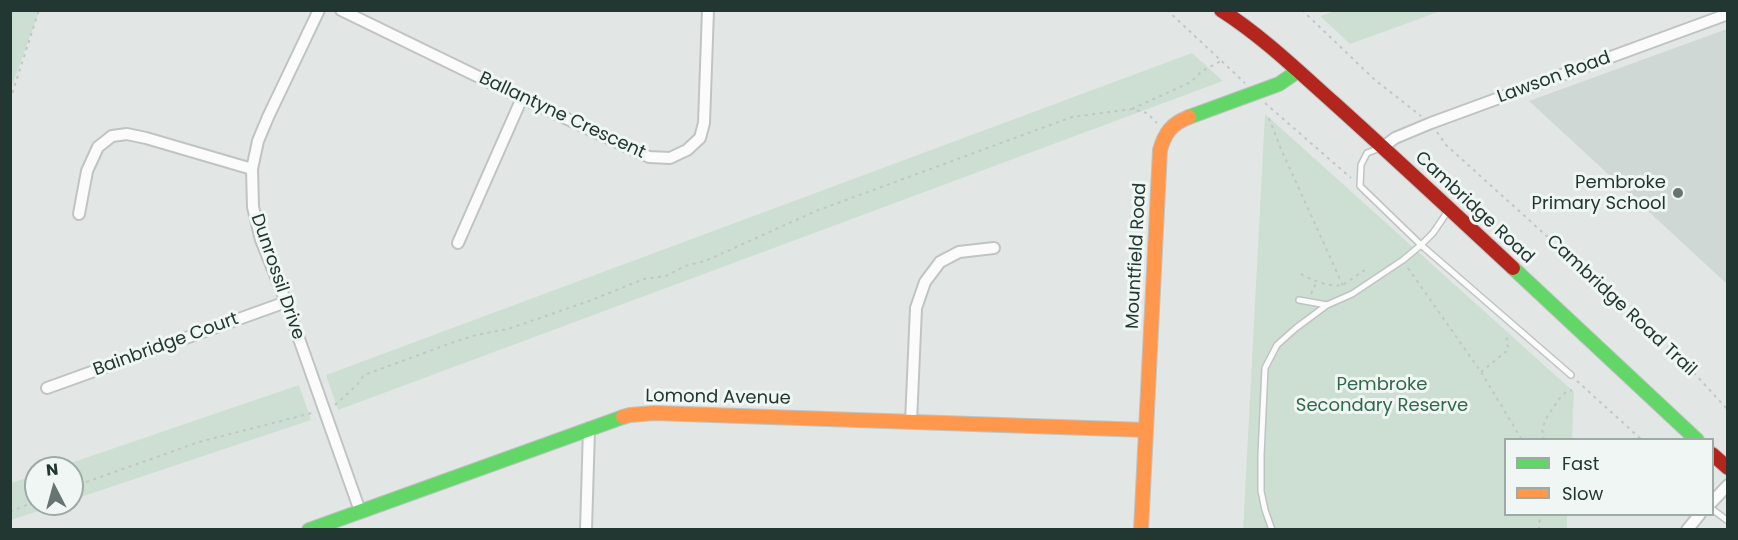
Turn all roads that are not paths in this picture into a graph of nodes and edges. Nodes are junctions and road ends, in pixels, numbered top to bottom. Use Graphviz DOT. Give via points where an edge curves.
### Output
graph roads {
  1 [pos="319,10"];
  2 [pos="341,10"];
  3 [pos="708,10"];
  4 [pos="1221,10"];
  5 [pos="1728,14"];
  6 [pos="1298,71"];
  7 [pos="522,99"];
  8 [pos="1383,147"];
  9 [pos="252,169"];
  10 [pos="1448,210"];
  11 [pos="80,214"];
  12 [pos="458,243"];
  13 [pos="1421,245"];
  14 [pos="994,248"];
  15 [pos="1299,300"];
  16 [pos="286,302"];
  17 [pos="1327,306"];
  18 [pos="1571,375"];
  19 [pos="47,388"];
  20 [pos="911,422"];
  21 [pos="589,428"];
  22 [pos="1146,430"];
  23 [pos="1695,438"];
  24 [pos="1714,455"];
  25 [pos="1728,468"];
  26 [pos="1728,485"];
  27 [pos="1714,500"];
  28 [pos="1714,510"];
  29 [pos="360,511"];
  30 [pos="1698,516"];
  31 [pos="1728,521"];
  32 [pos="309,530"];
  33 [pos="586,530"];
  34 [pos="1141,530"];
  35 [pos="1272,530"];
  36 [pos="1688,530"];
  1 -- 9 [label="street, Dunrossil Drive" via="268,117"];
  2 -- 7 [label="street, Ballantyne Crescent"];
  3 -- 7 [label="street, Ballantyne Crescent" via="704,123 700,138 687,150 670,158 649,157"];
  4 -- 6 [label="street, Cambridge Road"];
  5 -- 8 [label="street, Lawson Road" via="1431,123"];
  6 -- 8 [label="street, Cambridge Road"];
  6 -- 22 [label="street, Mountfield Road" via="1261,98 1181,120 1166,132 1160,150"];
  7 -- 12 [label="street"];
  8 -- 10 [label="street, Cambridge Road"];
  8 -- 13 [label="lane" via="1367,153 1361,165 1360,186"];
  9 -- 11 [label="street" via="146,138 112,136 98,147 87,171"];
  9 -- 16 [label="street, Dunrossil Drive" via="253,207 261,240"];
  10 -- 13 [label="lane"];
  10 -- 23 [label="street, Cambridge Road"];
  13 -- 17 [label="lane" via="1348,296"];
  13 -- 18 [label="lane"];
  14 -- 20 [label="street" via="958,252 940,262 925,282 916,308"];
  15 -- 17 [label="lane"];
  16 -- 19 [label="street, Bainbridge Court"];
  16 -- 29 [label="street, Dunrossil Drive"];
  17 -- 35 [label="lane" via="1277,345 1265,368 1262,491"];
  20 -- 21 [label="street, Lomond Avenue" via="654,413 630,415"];
  20 -- 22 [label="street, Lomond Avenue"];
  21 -- 29 [label="street, Lomond Avenue"];
  21 -- 33 [label="street"];
  22 -- 34 [label="street, Mountfield Road"];
  24 -- 25 [label="street"];
  26 -- 27 [label="street"];
  28 -- 31 [label="lane"];
  29 -- 32 [label="street, Lomond Avenue"];
  30 -- 36 [label="street"];
}
